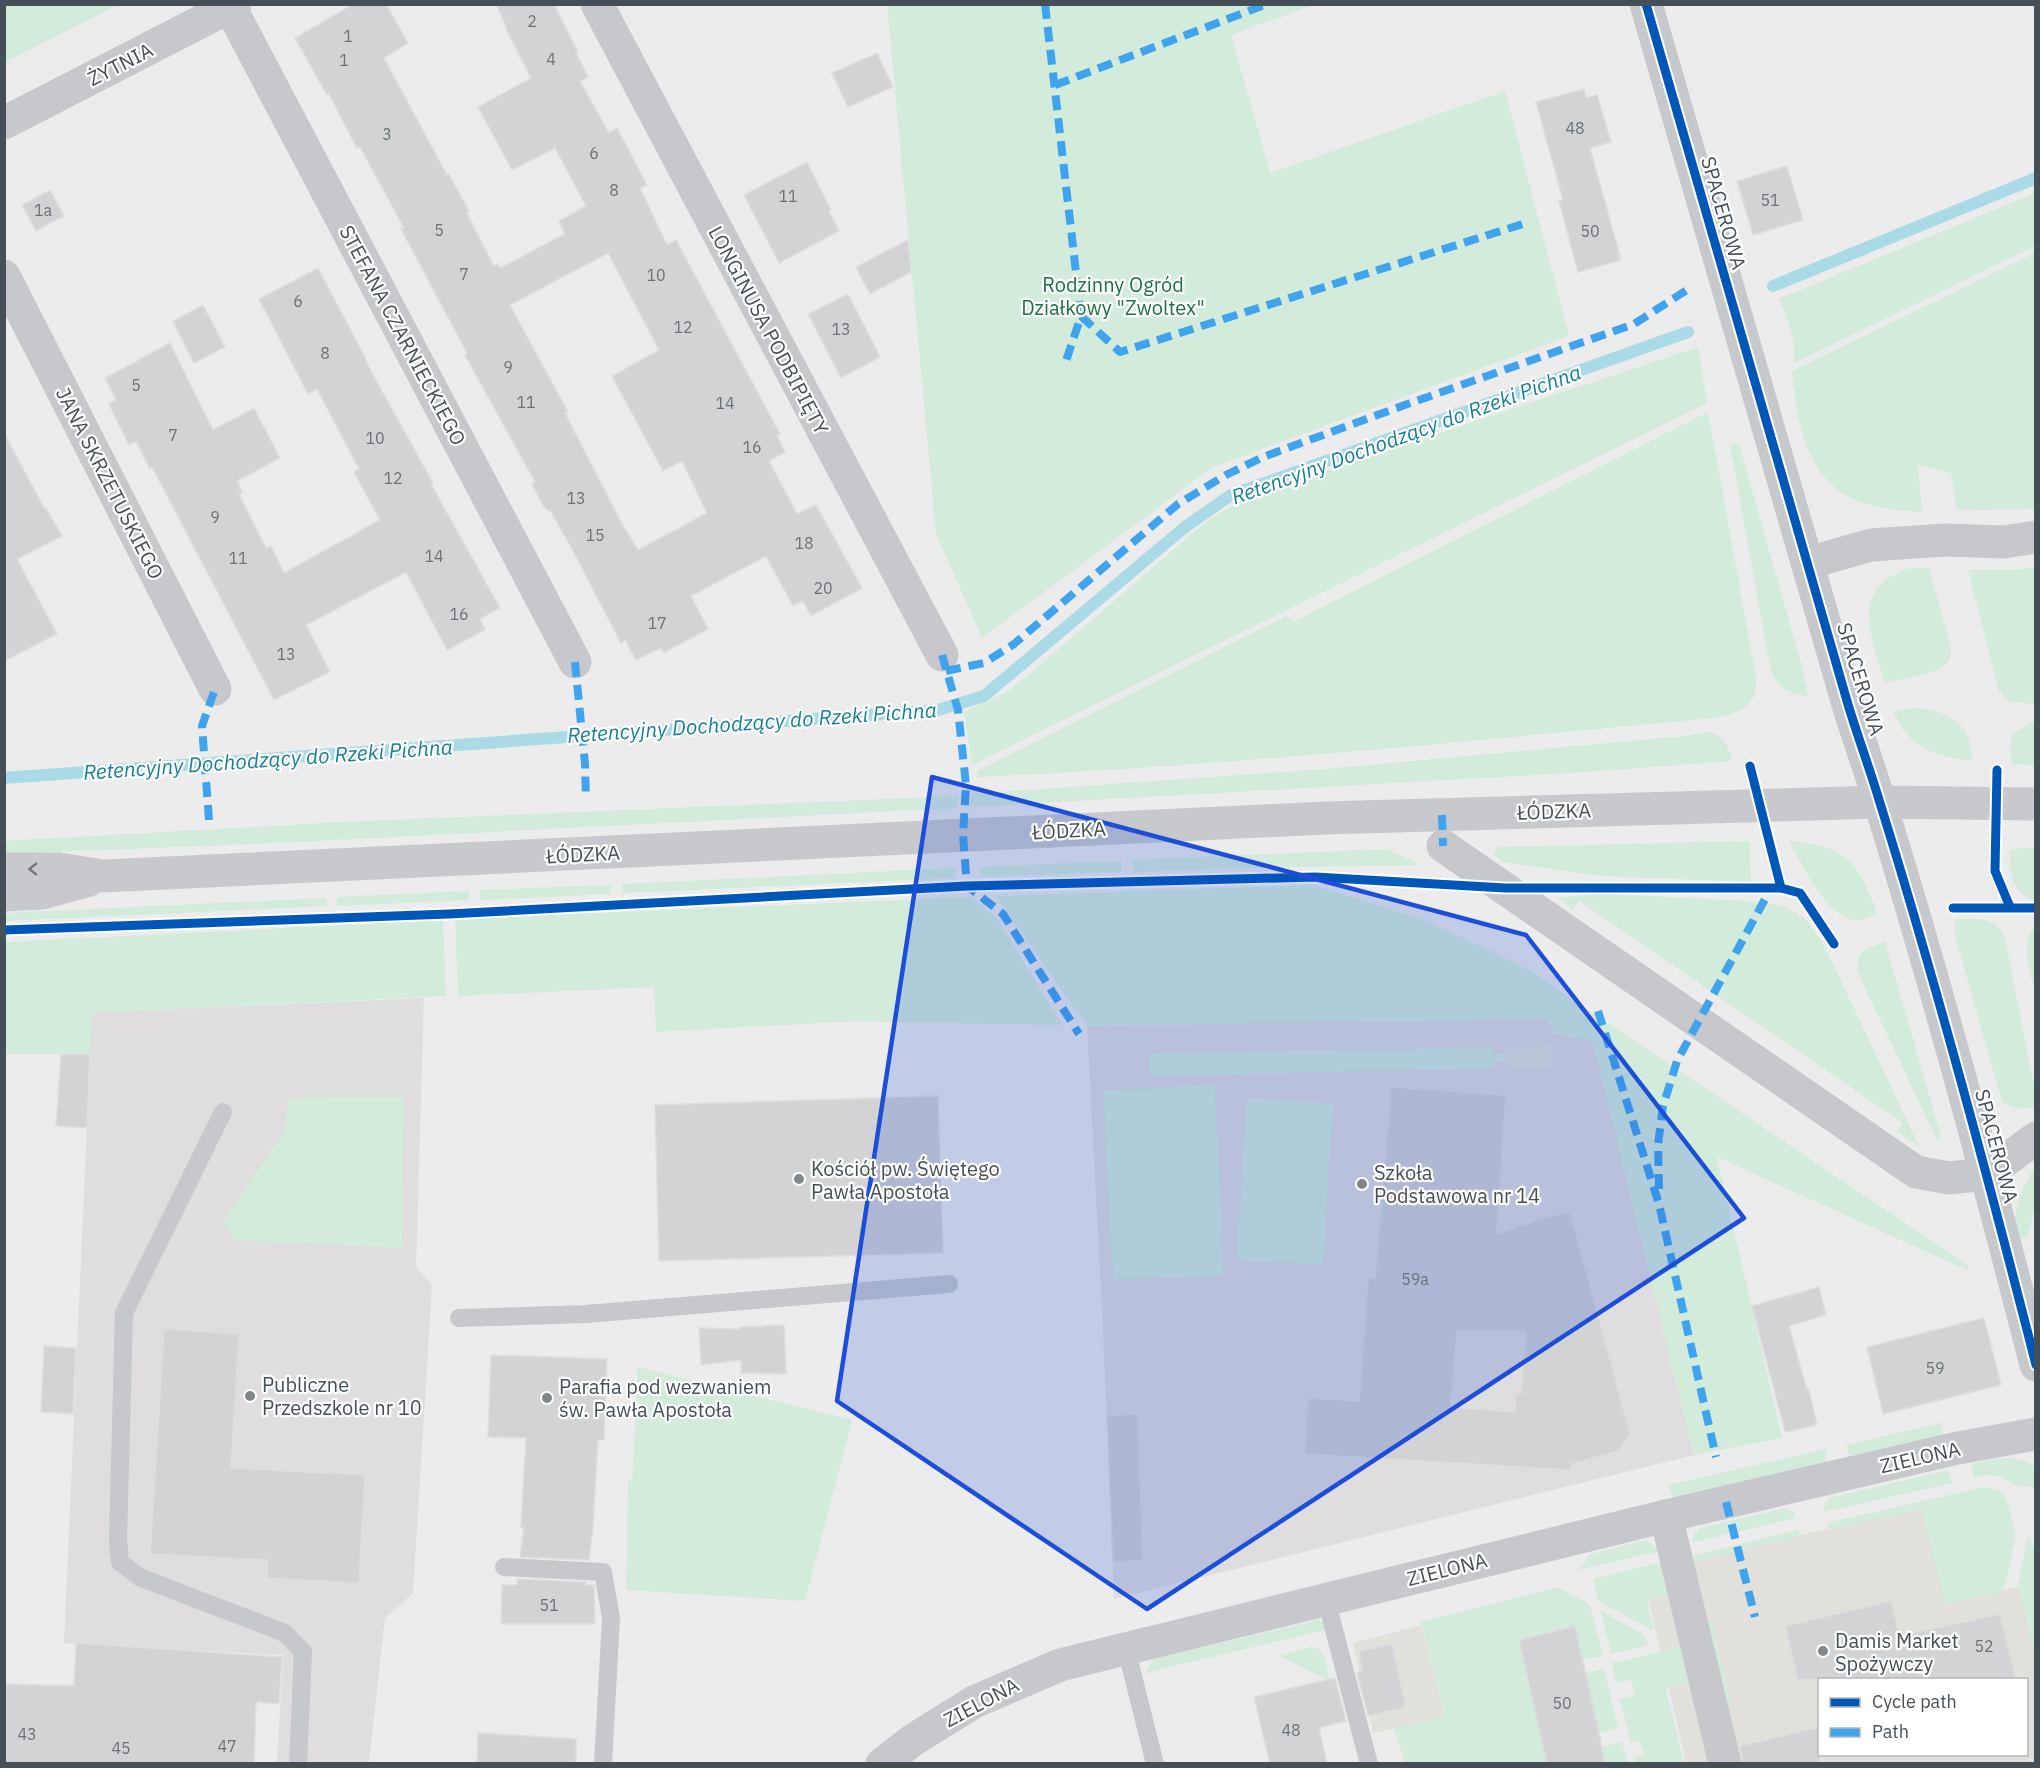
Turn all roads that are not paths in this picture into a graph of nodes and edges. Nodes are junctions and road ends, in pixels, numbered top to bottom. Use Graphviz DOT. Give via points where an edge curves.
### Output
graph roads {
  1 [pos="597,4"];
  2 [pos="1646,4"];
  3 [pos="233,6"];
  4 [pos="4,123"];
  5 [pos="4,276"];
  6 [pos="2036,537"];
  7 [pos="1808,563"];
  8 [pos="942,655"];
  9 [pos="575,662"];
  10 [pos="215,689"];
  11 [pos="1880,802"];
  12 [pos="2036,804"];
  13 [pos="1443,846"];
  14 [pos="4,869"];
  15 [pos="102,876"];
  16 [pos="4,895"];
  17 [pos="223,1112"];
  18 [pos="2036,1138"];
  19 [pos="1987,1174"];
  20 [pos="949,1284"];
  21 [pos="459,1318"];
  22 [pos="2036,1365"];
  23 [pos="2036,1434"];
  24 [pos="1666,1516"];
  25 [pos="504,1567"];
  26 [pos="1326,1599"];
  27 [pos="1126,1648"];
  28 [pos="298,1764"];
  29 [pos="603,1764"];
  30 [pos="882,1764"];
  31 [pos="1155,1764"];
  32 [pos="1369,1764"];
  33 [pos="1725,1764"];
  1 -- 8 [label="street, LONGINUSA PODBIPIĘTY"];
  2 -- 7 [label="street, SPACEROWA"];
  3 -- 4 [label="street, ŻYTNIA"];
  3 -- 9 [label="street, STEFANA CZARNIECKIEGO"];
  5 -- 10 [label="street, JANA SKRZETUSKIEGO"];
  6 -- 7 [label="street" via="2004,542 1945,540 1871,545"];
  7 -- 11 [label="street, SPACEROWA"];
  11 -- 12 [label="main road, ŁÓDZKA"];
  11 -- 15 [label="main road, ŁÓDZKA" via="1326,818"];
  11 -- 19 [label="street, SPACEROWA"];
  13 -- 19 [label="street, SPACEROWA" via="1916,1172 1949,1178"];
  15 -- 14 [label="main road, ŁÓDZKA, one-way" via="59,869"];
  15 -- 16 [label="main road, ŁÓDZKA" via="42,893"];
  17 -- 28 [label="lane" via="124,1313 120,1562 139,1577 285,1633 303,1652"];
  18 -- 19 [label="street, SPACEROWA"];
  19 -- 22 [label="street, SPACEROWA"];
  20 -- 21 [label="lane" via="586,1314"];
  23 -- 24 [label="street, ZIELONA" via="1958,1448"];
  24 -- 26 [label="street, ZIELONA"];
  24 -- 33 [label="street"];
  25 -- 29 [label="lane" via="603,1572 611,1618"];
  26 -- 27 [label="street, ZIELONA"];
  26 -- 32 [label="lane"];
  27 -- 30 [label="street, ZIELONA" via="1060,1665 974,1702"];
  27 -- 31 [label="lane"];
}
